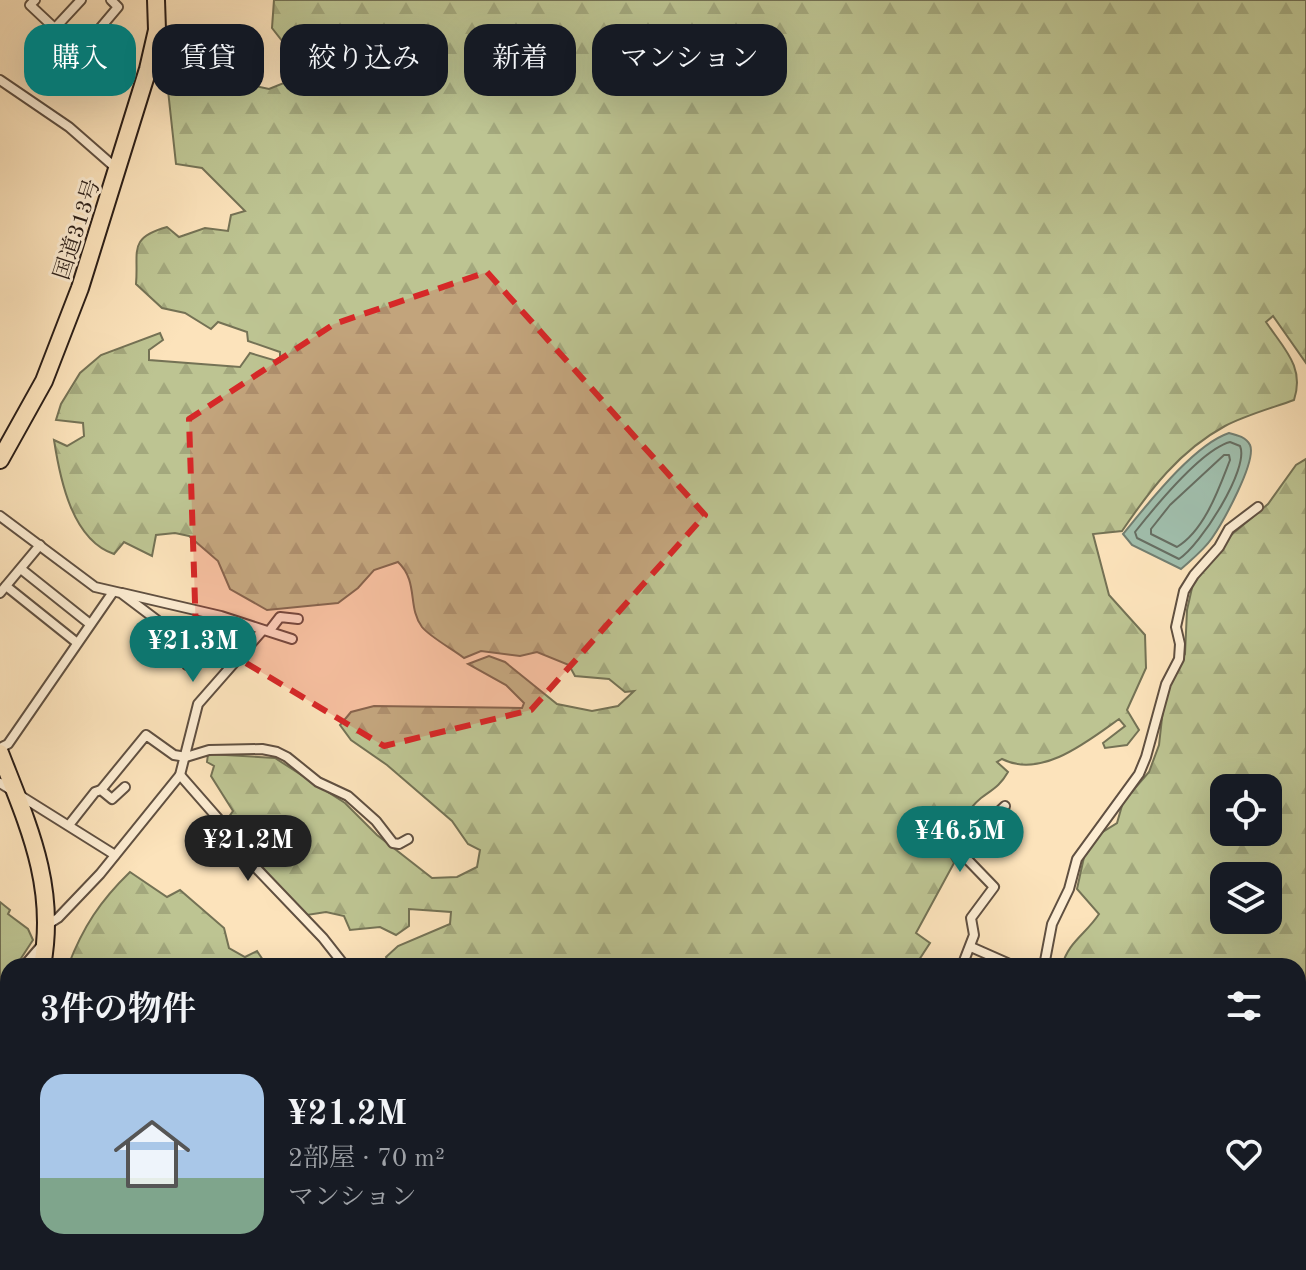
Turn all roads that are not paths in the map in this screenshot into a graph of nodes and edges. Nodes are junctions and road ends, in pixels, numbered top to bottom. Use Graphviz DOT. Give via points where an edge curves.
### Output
graph roads {
  1 [pos="35,0"];
  2 [pos="81,0"];
  3 [pos="111,0"];
  4 [pos="156,0"];
  5 [pos="51,24"];
  6 [pos="59,24"];
  7 [pos="104,24"];
  8 [pos="0,80"];
  9 [pos="118,170"];
  10 [pos="0,460"];
  11 [pos="1258,507"];
  12 [pos="0,516"];
  13 [pos="40,545"];
  14 [pos="21,569"];
  15 [pos="3,590"];
  16 [pos="117,593"];
  17 [pos="298,619"];
  18 [pos="90,624"];
  19 [pos="266,630"];
  20 [pos="292,639"];
  21 [pos="76,642"];
  22 [pos="187,665"];
  23 [pos="0,750"];
  24 [pos="186,757"];
  25 [pos="180,775"];
  26 [pos="7,787"];
  27 [pos="125,787"];
  28 [pos="101,790"];
  29 [pos="1005,806"];
  30 [pos="69,825"];
  31 [pos="408,839"];
  32 [pos="115,855"];
  33 [pos="47,925"];
  34 [pos="46,943"];
  35 [pos="971,947"];
  36 [pos="29,958"];
  37 [pos="43,958"];
  38 [pos="339,958"];
  39 [pos="966,958"];
  40 [pos="994,958"];
  41 [pos="1046,958"];
  1 -- 5 [label="street" via="30,5"];
  2 -- 6 [label="street"];
  3 -- 7 [label="street" via="118,7"];
  4 -- 9 [label="highway, 国道313号" via="153,50"];
  8 -- 9 [label="street" via="69,127"];
  9 -- 10 [label="highway, 国道313号" via="56,355"];
  11 -- 41 [label="street" via="1229,529 1184,591 1176,627 1179,659 1146,757 1077,859 1052,924"];
  12 -- 13 [label="street"];
  13 -- 14 [label="street"];
  13 -- 16 [label="street" via="95,587"];
  14 -- 15 [label="street"];
  14 -- 18 [label="street"];
  15 -- 21 [label="street"];
  16 -- 18 [label="street"];
  16 -- 19 [label="street"];
  16 -- 22 [label="street" via="180,640"];
  17 -- 19 [label="street" via="280,617"];
  18 -- 21 [label="street"];
  19 -- 20 [label="street"];
  19 -- 24 [label="street" via="198,704"];
  21 -- 23 [label="street"];
  23 -- 26 [label="highway"];
  24 -- 25 [label="street"];
  24 -- 28 [label="street" via="174,755 146,735"];
  24 -- 31 [label="street" via="209,750 277,752 348,796 393,843"];
  25 -- 32 [label="street"];
  25 -- 38 [label="street"];
  26 -- 30 [label="street"];
  26 -- 33 [label="highway" via="39,858"];
  27 -- 28 [label="street" via="112,799"];
  28 -- 30 [label="street"];
  29 -- 35 [label="street" via="965,857 994,887 971,918"];
  30 -- 32 [label="street"];
  32 -- 33 [label="street"];
  33 -- 34 [label="highway"];
  34 -- 36 [label="street"];
  34 -- 37 [label="highway"];
  35 -- 39 [label="street"];
  35 -- 40 [label="street"];
}
